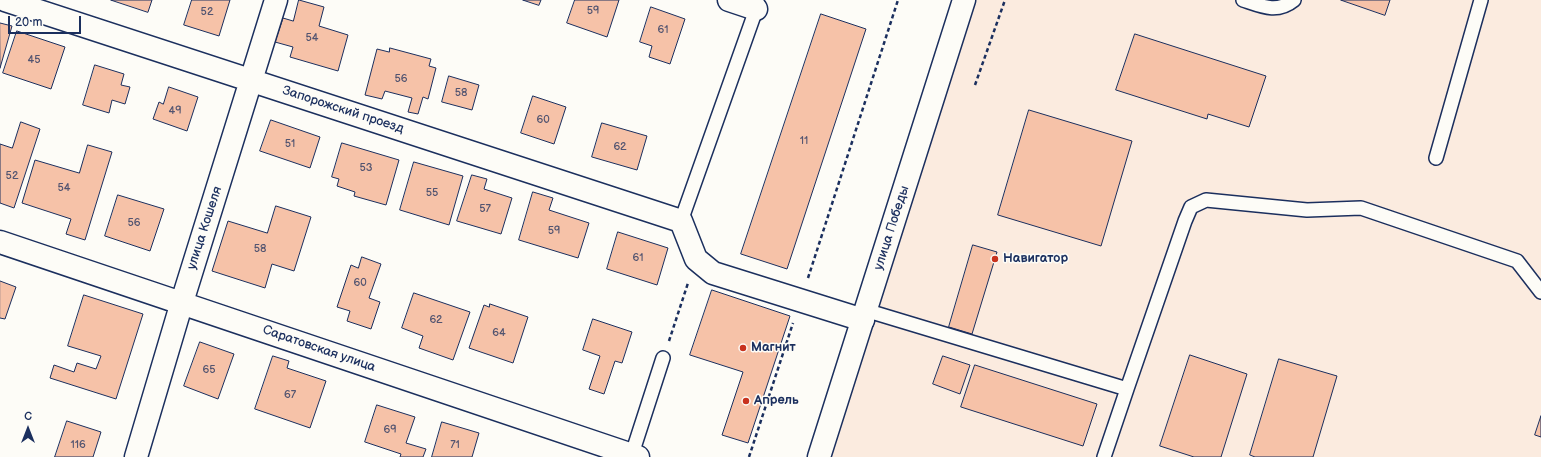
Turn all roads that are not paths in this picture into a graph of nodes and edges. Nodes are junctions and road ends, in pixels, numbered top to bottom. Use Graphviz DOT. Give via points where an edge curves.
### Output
graph roads {
  1 [pos="5,0"];
  2 [pos="276,0"];
  3 [pos="729,0"];
  4 [pos="964,0"];
  5 [pos="1243,0"];
  6 [pos="1294,0"];
  7 [pos="1481,0"];
  8 [pos="757,4"];
  9 [pos="252,80"];
  10 [pos="1436,158"];
  11 [pos="681,221"];
  12 [pos="0,242"];
  13 [pos="1541,292"];
  14 [pos="182,302"];
  15 [pos="864,315"];
  16 [pos="664,358"];
  17 [pos="1127,389"];
  18 [pos="634,456"];
  19 [pos="136,457"];
  20 [pos="819,457"];
  21 [pos="1104,457"];
  1 -- 9 [label="street, Запорожский проезд"];
  2 -- 9 [label="street, улица Кошеля"];
  3 -- 8 [label="street"];
  4 -- 15 [label="street, улица Победы"];
  5 -- 6 [label="lane" via="1269,9 1281,8"];
  7 -- 10 [label="lane"];
  8 -- 11 [label="lane"];
  9 -- 11 [label="street, Запорожский проезд"];
  9 -- 14 [label="street, улица Кошеля"];
  11 -- 15 [label="street" via="696,259 713,273 800,301"];
  12 -- 14 [label="street, Саратовская улица"];
  13 -- 17 [label="lane" via="1517,261 1361,208 1307,210 1206,200 1191,207 1185,221"];
  14 -- 18 [label="street, Саратовская улица"];
  14 -- 19 [label="street, улица Кошеля"];
  15 -- 17 [label="lane"];
  15 -- 20 [label="street, улица Победы"];
  16 -- 18 [label="lane"];
  17 -- 21 [label="lane"];
}
